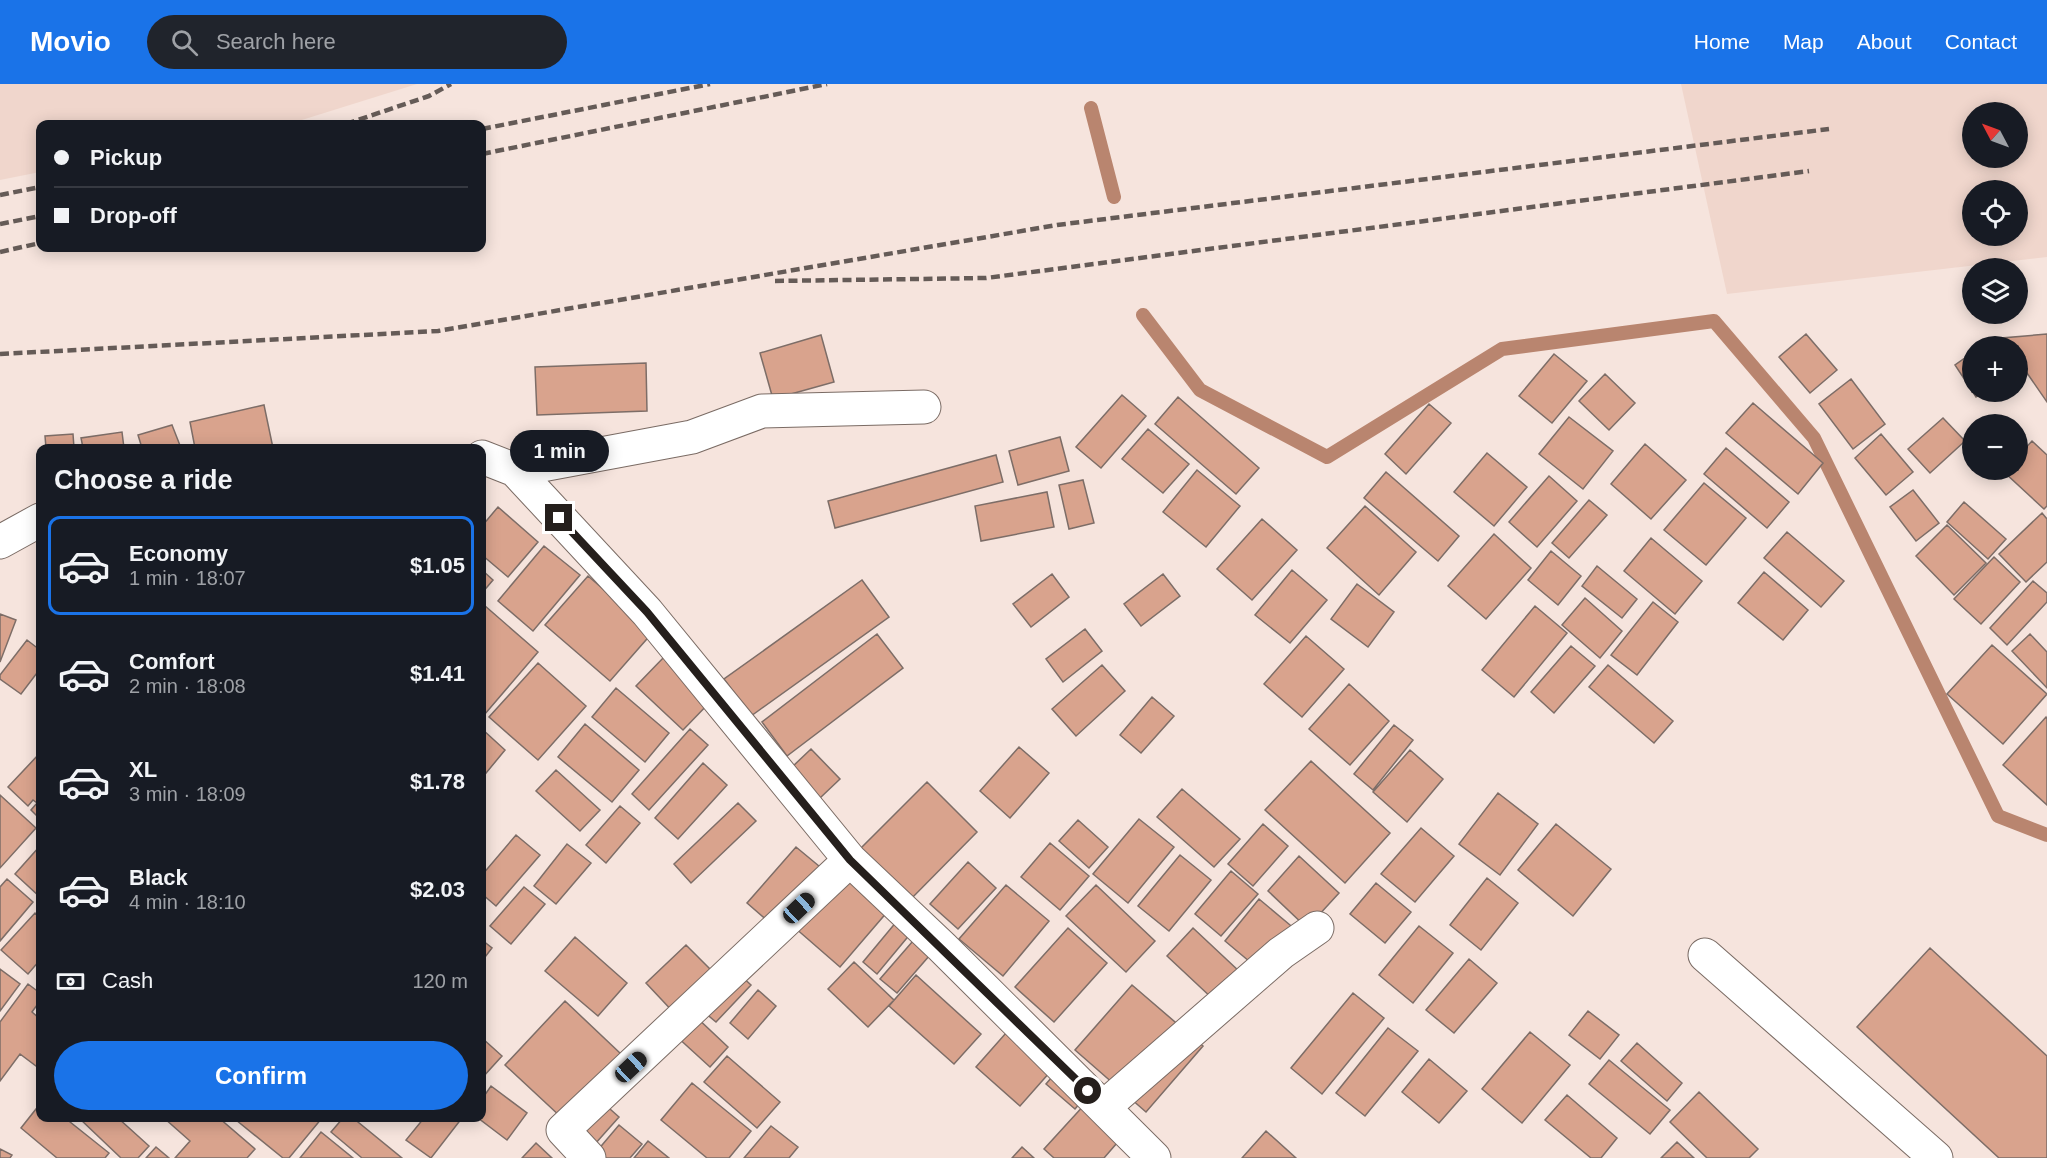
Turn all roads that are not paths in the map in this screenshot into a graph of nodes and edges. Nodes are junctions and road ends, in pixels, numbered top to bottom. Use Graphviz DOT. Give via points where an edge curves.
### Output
graph roads {
  1 [pos="924,407"];
  2 [pos="486,459"];
  3 [pos="514,470"];
  4 [pos="36,522"];
  5 [pos="0,542"];
  6 [pos="850,860"];
  7 [pos="1317,928"];
  8 [pos="1705,955"];
  9 [pos="1104,1107"];
  10 [pos="589,1158"];
  11 [pos="1154,1158"];
  12 [pos="1936,1158"];
  1 -- 3 [label="street" via="762,411 692,437"];
  2 -- 3 [label="street"];
  3 -- 6 [label="street" via="647,612"];
  4 -- 5 [label="street"];
  6 -- 9 [label="street"];
  6 -- 10 [label="street" via="563,1130"];
  7 -- 9 [label="street" via="1281,953"];
  8 -- 12 [label="street"];
  9 -- 11 [label="street"];
}
